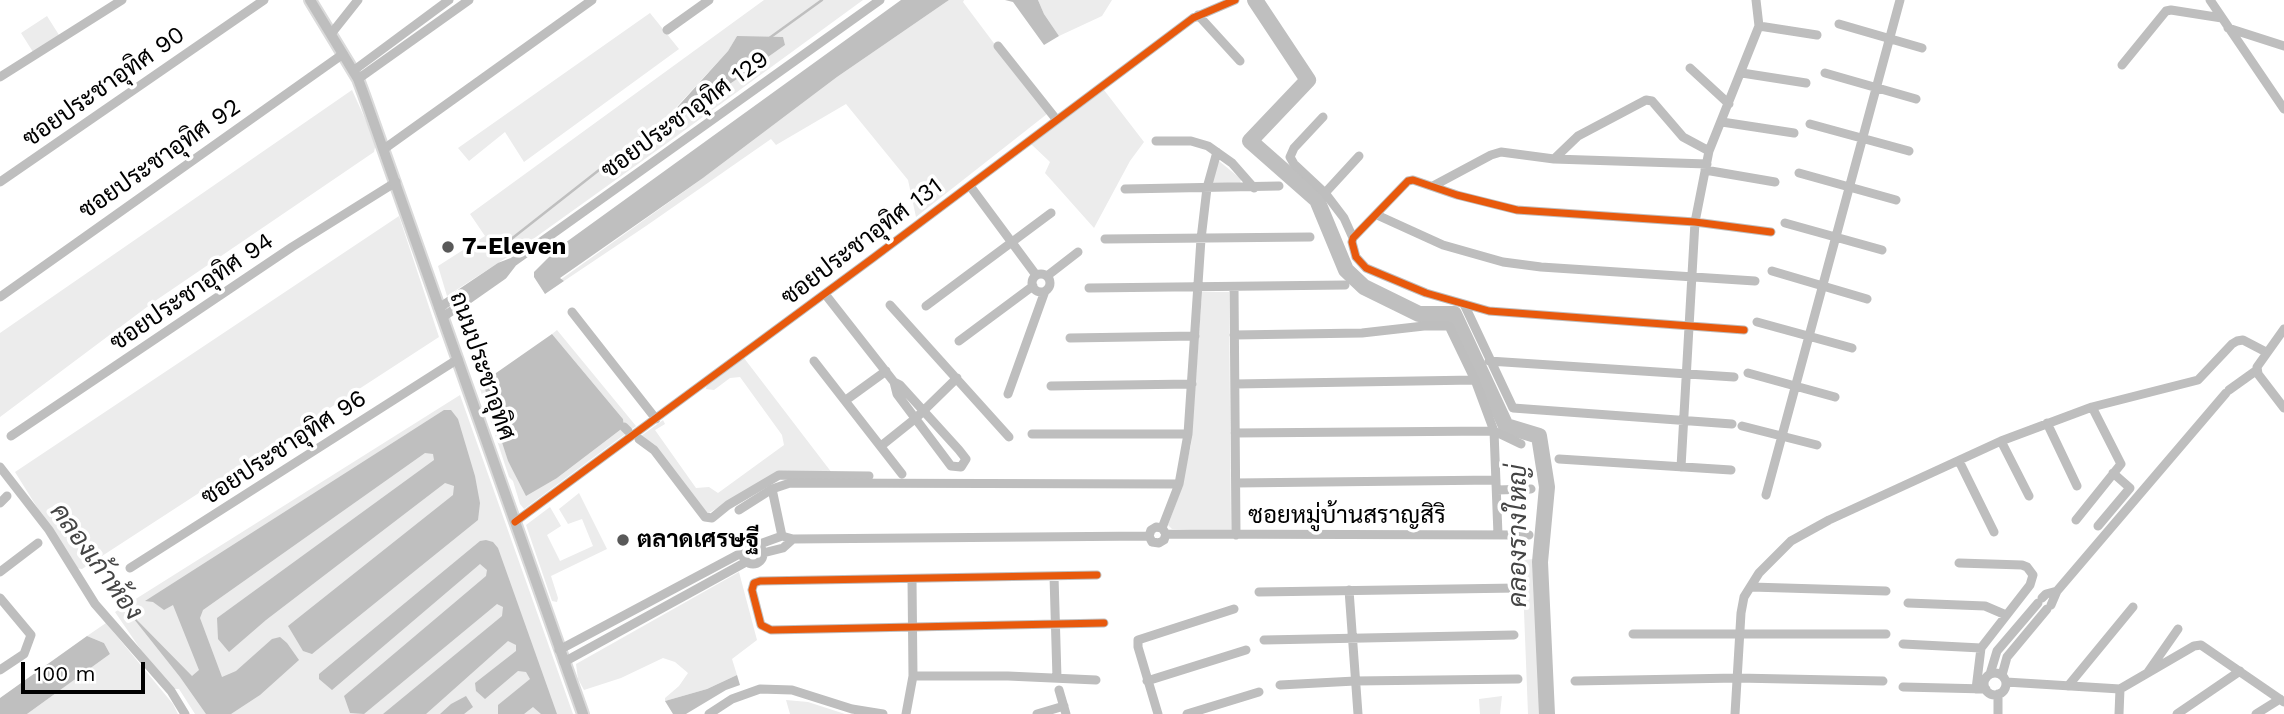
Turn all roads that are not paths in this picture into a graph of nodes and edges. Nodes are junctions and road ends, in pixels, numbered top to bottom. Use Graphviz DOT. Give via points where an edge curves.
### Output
graph roads {
  1 [pos="122,0"];
  2 [pos="264,0"];
  3 [pos="310,0"];
  4 [pos="358,0"];
  5 [pos="449,0"];
  6 [pos="469,0"];
  7 [pos="592,0"];
  8 [pos="709,0"];
  9 [pos="880,0"];
  10 [pos="1236,0"];
  11 [pos="1756,0"];
  12 [pos="1900,0"];
  13 [pos="2210,0"];
  14 [pos="1198,15"];
  15 [pos="2222,18"];
  16 [pos="1839,24"];
  17 [pos="1759,26"];
  18 [pos="2228,28"];
  19 [pos="667,30"];
  20 [pos="331,34"];
  21 [pos="1817,35"];
  22 [pos="1890,39"];
  23 [pos="999,46"];
  24 [pos="2284,46"];
  25 [pos="1922,48"];
  26 [pos="343,54"];
  27 [pos="1240,61"];
  28 [pos="2122,65"];
  29 [pos="1690,68"];
  30 [pos="1742,73"];
  31 [pos="1825,73"];
  32 [pos="355,75"];
  33 [pos="0,77"];
  34 [pos="1806,83"];
  35 [pos="1877,88"];
  36 [pos="1916,99"];
  37 [pos="1729,104"];
  38 [pos="2284,108"];
  39 [pos="1323,117"];
  40 [pos="1056,119"];
  41 [pos="1723,122"];
  42 [pos="1810,124"];
  43 [pos="1794,133"];
  44 [pos="1863,138"];
  45 [pos="1156,141"];
  46 [pos="384,149"];
  47 [pos="1709,151"];
  48 [pos="1909,151"];
  49 [pos="1217,152"];
  50 [pos="1359,156"];
  51 [pos="1554,159"];
  52 [pos="1706,167"];
  53 [pos="1799,173"];
  54 [pos="1775,181"];
  55 [pos="0,182"];
  56 [pos="396,183"];
  57 [pos="970,186"];
  58 [pos="1279,186"];
  59 [pos="1433,186"];
  60 [pos="1850,187"];
  61 [pos="1207,188"];
  62 [pos="1254,188"];
  63 [pos="1125,190"];
  64 [pos="1325,192"];
  65 [pos="1896,200"];
  66 [pos="1051,213"];
  67 [pos="1377,215"];
  68 [pos="1695,222"];
  69 [pos="1785,223"];
  70 [pos="1771,232"];
  71 [pos="1310,237"];
  72 [pos="1836,237"];
  73 [pos="1105,239"];
  74 [pos="1201,239"];
  75 [pos="1353,239"];
  76 [pos="1012,242"];
  77 [pos="1882,250"];
  78 [pos="1078,252"];
  79 [pos="1772,271"];
  80 [pos="1036,275"];
  81 [pos="1047,276"];
  82 [pos="1692,276"];
  83 [pos="1755,281"];
  84 [pos="1345,285"];
  85 [pos="1033,286"];
  86 [pos="1823,286"];
  87 [pos="1198,287"];
  88 [pos="1234,287"];
  89 [pos="1088,288"];
  90 [pos="1045,291"];
  91 [pos="825,294"];
  92 [pos="0,297"];
  93 [pos="1867,299"];
  94 [pos="1464,304"];
  95 [pos="890,305"];
  96 [pos="926,306"];
  97 [pos="572,312"];
  98 [pos="441,313"];
  99 [pos="1757,323"];
  100 [pos="1690,326"];
  101 [pos="2284,329"];
  102 [pos="1744,330"];
  103 [pos="1234,335"];
  104 [pos="1195,336"];
  105 [pos="1809,336"];
  106 [pos="1070,338"];
  107 [pos="959,341"];
  108 [pos="1852,348"];
  109 [pos="2266,352"];
  110 [pos="458,359"];
  111 [pos="814,361"];
  112 [pos="1489,361"];
  113 [pos="2257,370"];
  114 [pos="886,371"];
  115 [pos="1687,373"];
  116 [pos="1748,373"];
  117 [pos="1734,377"];
  118 [pos="957,378"];
  119 [pos="1475,380"];
  120 [pos="894,382"];
  121 [pos="1192,384"];
  122 [pos="1235,384"];
  123 [pos="1051,386"];
  124 [pos="1796,386"];
  125 [pos="1008,394"];
  126 [pos="1835,397"];
  127 [pos="846,400"];
  128 [pos="2092,407"];
  129 [pos="2284,408"];
  130 [pos="923,410"];
  131 [pos="916,418"];
  132 [pos="656,419"];
  133 [pos="1684,421"];
  134 [pos="1732,424"];
  135 [pos="2047,424"];
  136 [pos="1742,426"];
  137 [pos="1494,431"];
  138 [pos="1236,433"];
  139 [pos="1032,434"];
  140 [pos="1188,434"];
  141 [pos="1782,435"];
  142 [pos="11,436"];
  143 [pos="1009,438"];
  144 [pos="2001,441"];
  145 [pos="1521,443"];
  146 [pos="1818,445"];
  147 [pos="881,446"];
  148 [pos="1559,459"];
  149 [pos="1959,461"];
  150 [pos="1681,467"];
  151 [pos="1731,470"];
  152 [pos="2113,473"];
  153 [pos="902,474"];
  154 [pos="1236,483"];
  155 [pos="1179,484"];
  156 [pos="1496,485"];
  157 [pos="2077,486"];
  158 [pos="772,489"];
  159 [pos="1531,489"];
  160 [pos="1766,495"];
  161 [pos="2029,496"];
  162 [pos="739,510"];
  163 [pos="2076,520"];
  164 [pos="514,522"];
  165 [pos="2098,526"];
  166 [pos="1164,531"];
  167 [pos="1994,532"];
  168 [pos="1237,535"];
  169 [pos="1498,535"];
  170 [pos="1528,535"];
  171 [pos="782,536"];
  172 [pos="793,539"];
  173 [pos="38,543"];
  174 [pos="760,549"];
  175 [pos="744,557"];
  176 [pos="1959,563"];
  177 [pos="130,568"];
  178 [pos="0,572"];
  179 [pos="1097,575"];
  180 [pos="1054,576"];
  181 [pos="912,579"];
  182 [pos="1751,587"];
  183 [pos="1517,588"];
  184 [pos="1349,590"];
  185 [pos="1886,591"];
  186 [pos="2057,591"];
  187 [pos="1259,592"];
  188 [pos="0,598"];
  189 [pos="1908,603"];
  190 [pos="2133,607"];
  191 [pos="1234,609"];
  192 [pos="2006,615"];
  193 [pos="1104,623"];
  194 [pos="1055,625"];
  195 [pos="913,628"];
  196 [pos="2178,629"];
  197 [pos="1633,634"];
  198 [pos="1740,634"];
  199 [pos="1886,634"];
  200 [pos="1514,635"];
  201 [pos="1352,638"];
  202 [pos="2014,639"];
  203 [pos="1264,640"];
  204 [pos="1903,645"];
  205 [pos="1981,648"];
  206 [pos="559,650"];
  207 [pos="1246,650"];
  208 [pos="564,662"];
  209 [pos="0,670"];
  210 [pos="2240,671"];
  211 [pos="1990,674"];
  212 [pos="2147,674"];
  213 [pos="913,676"];
  214 [pos="1057,678"];
  215 [pos="1737,678"];
  216 [pos="1518,679"];
  217 [pos="2004,679"];
  218 [pos="1096,680"];
  219 [pos="1147,681"];
  220 [pos="1355,681"];
  221 [pos="1575,681"];
  222 [pos="1883,681"];
  223 [pos="1280,685"];
  224 [pos="2068,686"];
  225 [pos="1903,687"];
  226 [pos="1981,689"];
  227 [pos="1059,690"];
  228 [pos="2120,690"];
  229 [pos="1259,692"];
  230 [pos="1998,694"];
  231 [pos="2282,701"];
  232 [pos="1065,710"];
  233 [pos="1206,711"];
  234 [pos="858,712"];
  235 [pos="583,714"];
  236 [pos="709,714"];
  237 [pos="883,714"];
  238 [pos="906,714"];
  239 [pos="1037,714"];
  240 [pos="1158,714"];
  241 [pos="1187,714"];
  242 [pos="1358,714"];
  243 [pos="1735,714"];
  244 [pos="1998,714"];
  245 [pos="2119,714"];
  246 [pos="2177,714"];
  247 [pos="2256,714"];
  1 -- 33 [label="street"];
  2 -- 55 [label="street, ซอยประชาอุทิศ 90"];
  3 -- 20 [label="main road, ถนนประชาอุทิศ"];
  4 -- 20 [label="street"];
  5 -- 32 [label="street"];
  6 -- 32 [label="street"];
  7 -- 46 [label="street"];
  8 -- 19 [label="street"];
  9 -- 98 [label="street, ซอยประชาอุทิศ 129" via="513,262 503,275"];
  10 -- 14 [label="street, ซอยประชาอุทิศ 131"];
  11 -- 17 [label="street"];
  12 -- 22 [label="street"];
  13 -- 15 [label="street"];
  14 -- 27 [label="street"];
  14 -- 40 [label="street, ซอยประชาอุทิศ 131"];
  15 -- 18 [label="street"];
  15 -- 28 [label="street" via="2166,11"];
  16 -- 22 [label="street"];
  17 -- 21 [label="street"];
  17 -- 30 [label="street"];
  18 -- 24 [label="street"];
  18 -- 38 [label="street"];
  20 -- 26 [label="main road, ถนนประชาอุทิศ"];
  22 -- 25 [label="street"];
  22 -- 35 [label="street"];
  23 -- 40 [label="street"];
  26 -- 32 [label="main road, ถนนประชาอุทิศ"];
  26 -- 92 [label="street, ซอยประชาอุทิศ 92"];
  29 -- 37 [label="street"];
  30 -- 34 [label="street"];
  30 -- 37 [label="street"];
  31 -- 35 [label="street"];
  32 -- 46 [label="main road, ถนนประชาอุทิศ"];
  35 -- 36 [label="street"];
  35 -- 44 [label="street"];
  37 -- 41 [label="street"];
  39 -- 64 [label="street" via="1290,157"];
  40 -- 57 [label="street, ซอยประชาอุทิศ 131"];
  41 -- 43 [label="street"];
  41 -- 47 [label="street"];
  42 -- 44 [label="street"];
  44 -- 48 [label="street"];
  44 -- 60 [label="street"];
  45 -- 49 [label="street" via="1191,141"];
  46 -- 56 [label="main road, ถนนประชาอุทิศ"];
  47 -- 51 [label="street" via="1683,137 1652,101 1646,100 1578,136"];
  47 -- 52 [label="street"];
  49 -- 61 [label="street"];
  49 -- 62 [label="street"];
  50 -- 64 [label="street"];
  51 -- 52 [label="street"];
  51 -- 59 [label="street" via="1496,153"];
  52 -- 54 [label="street"];
  52 -- 68 [label="street"];
  53 -- 60 [label="street"];
  56 -- 98 [label="main road, ถนนประชาอุทิศ"];
  56 -- 142 [label="street, ซอยประชาอุทิศ 94" via="292,247"];
  57 -- 76 [label="street"];
  57 -- 91 [label="street, ซอยประชาอุทิศ 131"];
  58 -- 62 [label="street"];
  59 -- 67 [label="street" via="1408,181"];
  59 -- 68 [label="street" via="1517,210"];
  60 -- 65 [label="street"];
  60 -- 72 [label="street"];
  61 -- 62 [label="street"];
  61 -- 63 [label="street"];
  61 -- 74 [label="street"];
  64 -- 75 [label="street"];
  66 -- 76 [label="street"];
  67 -- 75 [label="street"];
  67 -- 82 [label="street" via="1443,245 1503,262"];
  68 -- 70 [label="street"];
  68 -- 82 [label="street"];
  69 -- 72 [label="street"];
  71 -- 74 [label="street"];
  72 -- 77 [label="street"];
  72 -- 86 [label="street"];
  73 -- 74 [label="street"];
  74 -- 87 [label="street"];
  75 -- 94 [label="street" via="1356,257 1366,268"];
  76 -- 80 [label="street"];
  76 -- 96 [label="street"];
  78 -- 81 [label="street"];
  79 -- 86 [label="street"];
  80 -- 81 [label="street"];
  80 -- 85 [label="street"];
  81 -- 90 [label="street" via="1050,284"];
  82 -- 83 [label="street"];
  82 -- 100 [label="street"];
  84 -- 88 [label="street"];
  85 -- 90 [label="street"];
  85 -- 107 [label="street"];
  86 -- 93 [label="street"];
  86 -- 105 [label="street"];
  87 -- 88 [label="street"];
  87 -- 89 [label="street"];
  87 -- 104 [label="street"];
  88 -- 103 [label="street"];
  90 -- 125 [label="street"];
  91 -- 114 [label="street"];
  91 -- 132 [label="street, ซอยประชาอุทิศ 131"];
  94 -- 100 [label="street" via="1513,314"];
  94 -- 112 [label="street"];
  95 -- 118 [label="street"];
  97 -- 132 [label="street"];
  98 -- 110 [label="main road, ถนนประชาอุทิศ"];
  99 -- 105 [label="street"];
  100 -- 102 [label="street"];
  100 -- 115 [label="street"];
  101 -- 109 [label="street"];
  103 -- 119 [label="street" via="1362,333 1447,325"];
  103 -- 122 [label="street"];
  104 -- 106 [label="street"];
  104 -- 121 [label="street"];
  105 -- 108 [label="street"];
  105 -- 124 [label="street"];
  109 -- 113 [label="street"];
  109 -- 128 [label="street" via="2237,341 2198,380"];
  110 -- 164 [label="main road, ถนนประชาอุทิศ"];
  110 -- 177 [label="street, ซอยประชาอุทิศ 96"];
  111 -- 127 [label="street"];
  112 -- 115 [label="street"];
  112 -- 133 [label="street" via="1513,408"];
  113 -- 129 [label="street"];
  113 -- 186 [label="street" via="2227,391"];
  114 -- 120 [label="street"];
  114 -- 127 [label="street"];
  115 -- 117 [label="street"];
  115 -- 133 [label="street"];
  116 -- 124 [label="street"];
  118 -- 130 [label="street"];
  118 -- 143 [label="street"];
  119 -- 122 [label="street"];
  119 -- 137 [label="street"];
  120 -- 130 [label="street"];
  120 -- 131 [label="street" via="897,394"];
  121 -- 123 [label="street"];
  121 -- 140 [label="street"];
  122 -- 138 [label="street"];
  124 -- 126 [label="street"];
  124 -- 141 [label="street"];
  127 -- 147 [label="street"];
  128 -- 135 [label="street"];
  128 -- 152 [label="street" via="2121,464"];
  130 -- 131 [label="street"];
  130 -- 131 [label="street" via="965,458 961,467 951,466"];
  131 -- 147 [label="street"];
  132 -- 164 [label="street, ซอยประชาอุทิศ 131"];
  133 -- 134 [label="street"];
  133 -- 150 [label="street"];
  135 -- 144 [label="street"];
  135 -- 157 [label="street"];
  136 -- 141 [label="street"];
  137 -- 138 [label="street"];
  137 -- 145 [label="street"];
  137 -- 156 [label="street"];
  138 -- 154 [label="street"];
  139 -- 140 [label="street"];
  140 -- 155 [label="street"];
  141 -- 146 [label="street"];
  141 -- 160 [label="street"];
  144 -- 149 [label="street"];
  144 -- 161 [label="street"];
  147 -- 153 [label="street"];
  148 -- 150 [label="street"];
  149 -- 167 [label="street"];
  149 -- 182 [label="street" via="1806,531 1773,558"];
  150 -- 151 [label="street"];
  152 -- 163 [label="street"];
  152 -- 165 [label="street" via="2130,488"];
  154 -- 156 [label="street"];
  154 -- 168 [label="street"];
  155 -- 158 [label="street" via="790,483"];
  155 -- 166 [label="street"];
  156 -- 159 [label="street"];
  156 -- 169 [label="street"];
  158 -- 162 [label="street"];
  158 -- 171 [label="street"];
  164 -- 206 [label="main road, ถนนประชาอุทิศ"];
  166 -- 168 [label="street, ซอยหมู่บ้านสราญสิริ"];
  166 -- 172 [label="street, ซอยหมู่บ้านสราญสิริ" via="1164,540 1158,543 1149,536"];
  168 -- 169 [label="street, ซอยหมู่บ้านสราญสิริ"];
  169 -- 170 [label="street, ซอยหมู่บ้านสราญสิริ"];
  171 -- 172 [label="street, ซอยหมู่บ้านสราญสิริ"];
  171 -- 174 [label="street, ซอยหมู่บ้านสราญสิริ"];
  172 -- 174 [label="street, ซอยหมู่บ้านสราญสิริ" via="783,548"];
  173 -- 178 [label="street"];
  174 -- 175 [label="street, ซอยหมู่บ้านสราญสิริ" via="748,545"];
  174 -- 175 [label="street, ซอยหมู่บ้านสราญสิริ" via="757,563"];
  175 -- 206 [label="street, ซอยหมู่บ้านสราญสิริ"];
  175 -- 208 [label="street, ซอยหมู่บ้านสราญสิริ"];
  176 -- 192 [label="street" via="2022,565 2031,571 2030,585"];
  179 -- 180 [label="street"];
  180 -- 181 [label="street"];
  180 -- 194 [label="street"];
  181 -- 195 [label="street"];
  181 -- 195 [label="street" via="760,581 752,590 761,625 771,630"];
  182 -- 185 [label="street"];
  182 -- 198 [label="street" via="1744,597"];
  183 -- 184 [label="street"];
  184 -- 187 [label="street"];
  184 -- 201 [label="street"];
  186 -- 202 [label="street" via="2049,607"];
  186 -- 202 [label="street" via="2046,594"];
  188 -- 209 [label="street" via="31,635 24,654"];
  189 -- 192 [label="street" via="1985,606"];
  190 -- 224 [label="street"];
  191 -- 219 [label="street" via="1141,638 1138,647"];
  192 -- 205 [label="street"];
  193 -- 194 [label="street"];
  194 -- 195 [label="street"];
  194 -- 214 [label="street"];
  195 -- 213 [label="street"];
  196 -- 212 [label="street"];
  197 -- 198 [label="street"];
  198 -- 199 [label="street"];
  198 -- 215 [label="street"];
  200 -- 201 [label="street"];
  201 -- 203 [label="street"];
  201 -- 220 [label="street"];
  202 -- 211 [label="street" via="1997,651"];
  202 -- 217 [label="street"];
  204 -- 205 [label="street"];
  205 -- 226 [label="street"];
  206 -- 208 [label="main road, ถนนประชาอุทิศ"];
  207 -- 219 [label="street"];
  208 -- 235 [label="main road, ถนนประชาอุทิศ"];
  210 -- 212 [label="street" via="2201,645"];
  210 -- 231 [label="street"];
  210 -- 246 [label="street"];
  211 -- 217 [label="street"];
  211 -- 226 [label="street"];
  212 -- 228 [label="street"];
  213 -- 214 [label="street"];
  213 -- 238 [label="street"];
  214 -- 218 [label="street"];
  215 -- 221 [label="street"];
  215 -- 222 [label="street"];
  215 -- 243 [label="street"];
  216 -- 220 [label="street"];
  217 -- 224 [label="street"];
  217 -- 230 [label="street" via="2005,688"];
  219 -- 240 [label="street"];
  220 -- 223 [label="street"];
  220 -- 242 [label="street"];
  224 -- 228 [label="street"];
  225 -- 226 [label="street"];
  226 -- 230 [label="street"];
  227 -- 232 [label="street"];
  228 -- 245 [label="street"];
  229 -- 233 [label="street"];
  230 -- 244 [label="street"];
  231 -- 247 [label="street"];
  232 -- 239 [label="street"];
  233 -- 241 [label="street"];
  234 -- 236 [label="street" via="792,691 760,689"];
  234 -- 237 [label="street"];
}
